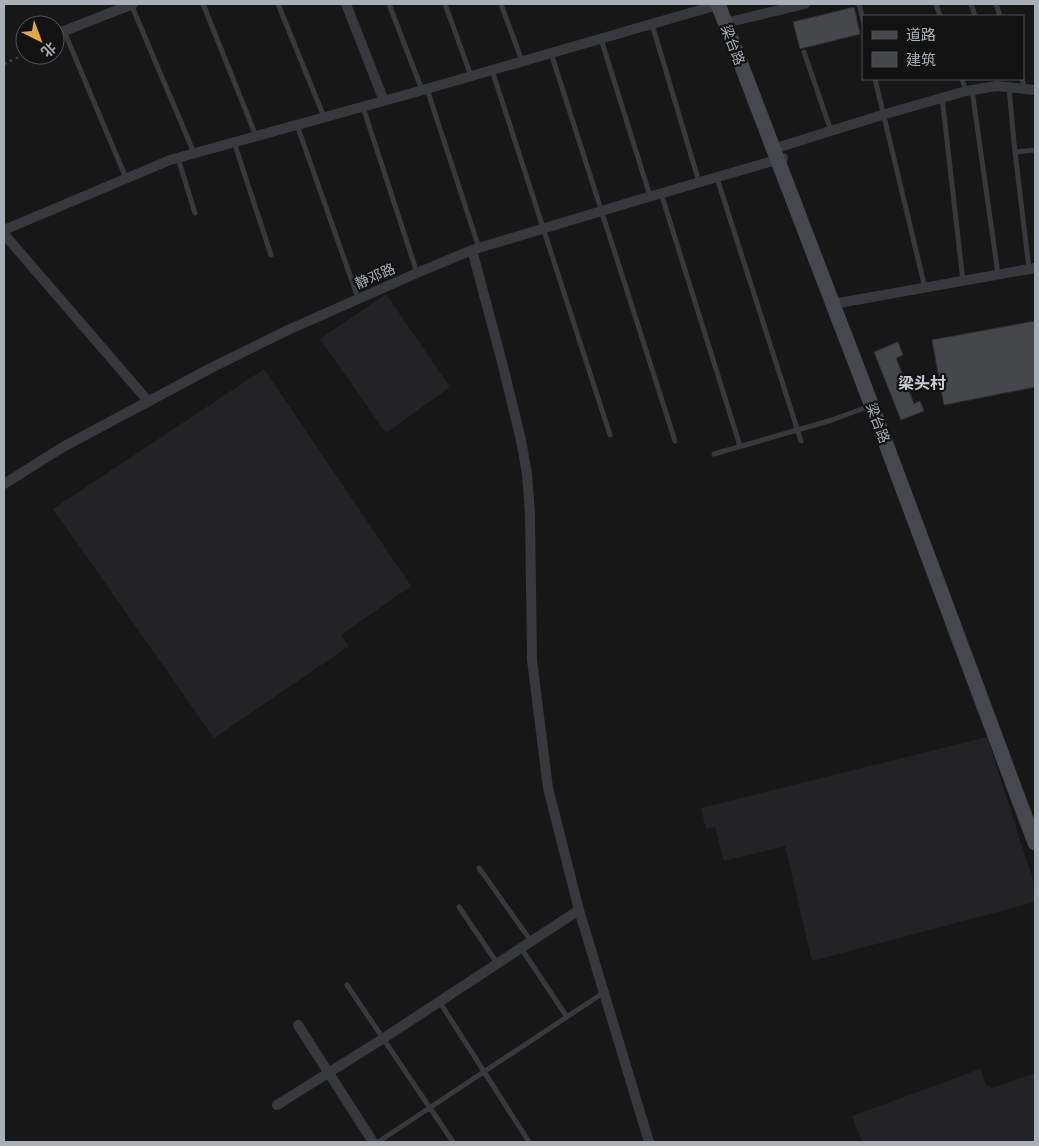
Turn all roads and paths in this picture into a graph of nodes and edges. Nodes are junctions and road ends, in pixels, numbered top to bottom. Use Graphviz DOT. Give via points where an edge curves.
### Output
graph roads {
  1 [pos="132,4"];
  2 [pos="203,4"];
  3 [pos="278,4"];
  4 [pos="346,4"];
  5 [pos="389,4"];
  6 [pos="446,4"];
  7 [pos="501,4"];
  8 [pos="721,4"];
  9 [pos="805,4"];
  10 [pos="792,5"];
  11 [pos="729,22"];
  12 [pos="652,24"];
  13 [pos="65,31"];
  14 [pos="65,33"];
  15 [pos="601,38"];
  16 [pos="804,52"];
  17 [pos="552,53"];
  18 [pos="522,62"];
  19 [pos="492,70"];
  20 [pos="471,76"];
  21 [pos="875,80"];
  22 [pos="963,80"];
  23 [pos="996,82"];
  24 [pos="1009,87"];
  25 [pos="425,90"];
  26 [pos="969,90"];
  27 [pos="1030,90"];
  28 [pos="942,97"];
  29 [pos="384,101"];
  30 [pos="363,107"];
  31 [pos="882,114"];
  32 [pos="324,118"];
  33 [pos="298,125"];
  34 [pos="831,131"];
  35 [pos="257,136"];
  36 [pos="234,142"];
  37 [pos="1035,150"];
  38 [pos="1015,152"];
  39 [pos="194,153"];
  40 [pos="779,154"];
  41 [pos="178,158"];
  42 [pos="126,178"];
  43 [pos="717,178"];
  44 [pos="700,182"];
  45 [pos="661,193"];
  46 [pos="650,196"];
  47 [pos="602,211"];
  48 [pos="195,213"];
  49 [pos="544,228"];
  50 [pos="4,230"];
  51 [pos="4,234"];
  52 [pos="476,249"];
  53 [pos="271,255"];
  54 [pos="1032,269"];
  55 [pos="416,273"];
  56 [pos="998,275"];
  57 [pos="963,281"];
  58 [pos="925,288"];
  59 [pos="358,298"];
  60 [pos="836,302"];
  61 [pos="148,401"];
  62 [pos="875,404"];
  63 [pos="797,430"];
  64 [pos="610,435"];
  65 [pos="675,440"];
  66 [pos="801,441"];
  67 [pos="740,446"];
  68 [pos="714,454"];
  69 [pos="4,484"];
  70 [pos="1035,821"];
  71 [pos="1035,843"];
  72 [pos="479,868"];
  73 [pos="460,907"];
  74 [pos="579,910"];
  75 [pos="531,941"];
  76 [pos="521,948"];
  77 [pos="497,963"];
  78 [pos="347,985"];
  79 [pos="603,993"];
  80 [pos="439,1001"];
  81 [pos="567,1017"];
  82 [pos="298,1025"];
  83 [pos="384,1038"];
  84 [pos="329,1072"];
  85 [pos="484,1072"];
  86 [pos="277,1105"];
  87 [pos="430,1107"];
  88 [pos="373,1142"];
  89 [pos="378,1142"];
  90 [pos="453,1142"];
  91 [pos="528,1142"];
  92 [pos="649,1142"];
  1 -- 13 [label="street"];
  1 -- 39 [label="lane"];
  2 -- 35 [label="lane"];
  3 -- 32 [label="lane"];
  4 -- 29 [label="street"];
  5 -- 25 [label="lane"];
  6 -- 20 [label="lane"];
  7 -- 18 [label="lane"];
  8 -- 11 [label="main road, 梁台路"];
  8 -- 12 [label="street"];
  9 -- 10 [label="street"];
  10 -- 11 [label="street"];
  11 -- 40 [label="main road, 梁台路"];
  12 -- 15 [label="street"];
  12 -- 44 [label="lane"];
  14 -- 42 [label="lane"];
  15 -- 17 [label="street"];
  15 -- 46 [label="lane"];
  16 -- 34 [label="lane"];
  17 -- 18 [label="street"];
  17 -- 47 [label="lane"];
  18 -- 19 [label="street"];
  19 -- 20 [label="street"];
  19 -- 49 [label="lane"];
  20 -- 25 [label="street"];
  21 -- 31 [label="lane"];
  22 -- 26 [label="lane"];
  23 -- 24 [label="street, 静邓路"];
  23 -- 26 [label="street, 静邓路"];
  24 -- 27 [label="street, 静邓路"];
  24 -- 38 [label="lane"];
  25 -- 29 [label="street"];
  25 -- 52 [label="lane"];
  26 -- 28 [label="street, 静邓路"];
  26 -- 56 [label="lane"];
  28 -- 31 [label="street, 静邓路"];
  28 -- 57 [label="lane"];
  29 -- 30 [label="street"];
  30 -- 32 [label="street"];
  30 -- 55 [label="lane"];
  31 -- 34 [label="street, 静邓路"];
  31 -- 58 [label="lane"];
  32 -- 33 [label="street"];
  33 -- 35 [label="street"];
  33 -- 59 [label="lane"];
  34 -- 40 [label="street, 静邓路"];
  35 -- 36 [label="street"];
  36 -- 39 [label="street"];
  36 -- 53 [label="lane"];
  37 -- 38 [label="lane"];
  38 -- 54 [label="lane"];
  39 -- 41 [label="street"];
  40 -- 43 [label="street, 静邓路"];
  40 -- 60 [label="main road, 梁台路"];
  41 -- 42 [label="street"];
  41 -- 48 [label="lane"];
  42 -- 50 [label="street"];
  43 -- 44 [label="street, 静邓路"];
  43 -- 63 [label="lane"];
  44 -- 45 [label="street, 静邓路"];
  45 -- 46 [label="street, 静邓路"];
  45 -- 67 [label="lane"];
  46 -- 47 [label="street, 静邓路"];
  47 -- 49 [label="street, 静邓路"];
  47 -- 65 [label="lane"];
  49 -- 52 [label="street, 静邓路"];
  49 -- 64 [label="lane"];
  51 -- 61 [label="street"];
  52 -- 55 [label="street, 静邓路"];
  52 -- 74 [label="street" via="527,474 532,660 548,788"];
  54 -- 56 [label="street"];
  55 -- 59 [label="street, 静邓路"];
  56 -- 57 [label="street"];
  57 -- 58 [label="street"];
  58 -- 60 [label="street"];
  59 -- 61 [label="street, 静邓路"];
  60 -- 62 [label="main road, 梁台路"];
  61 -- 69 [label="street, 静邓路" via="63,447"];
  62 -- 63 [label="lane"];
  62 -- 70 [label="main road, 梁台路"];
  62 -- 71 [label="main road, 梁台路"];
  63 -- 66 [label="lane"];
  63 -- 67 [label="lane"];
  67 -- 68 [label="lane"];
  72 -- 75 [label="lane"];
  73 -- 77 [label="lane"];
  74 -- 75 [label="street"];
  74 -- 79 [label="street"];
  75 -- 76 [label="street"];
  76 -- 77 [label="street"];
  76 -- 81 [label="lane"];
  77 -- 80 [label="street"];
  78 -- 83 [label="lane"];
  79 -- 81 [label="lane"];
  79 -- 92 [label="street"];
  80 -- 83 [label="street"];
  80 -- 85 [label="lane"];
  81 -- 85 [label="lane"];
  82 -- 84 [label="street"];
  83 -- 84 [label="street"];
  83 -- 87 [label="lane"];
  84 -- 86 [label="street"];
  84 -- 88 [label="street"];
  85 -- 87 [label="lane"];
  85 -- 91 [label="lane"];
  87 -- 89 [label="lane"];
  87 -- 90 [label="lane"];
}
